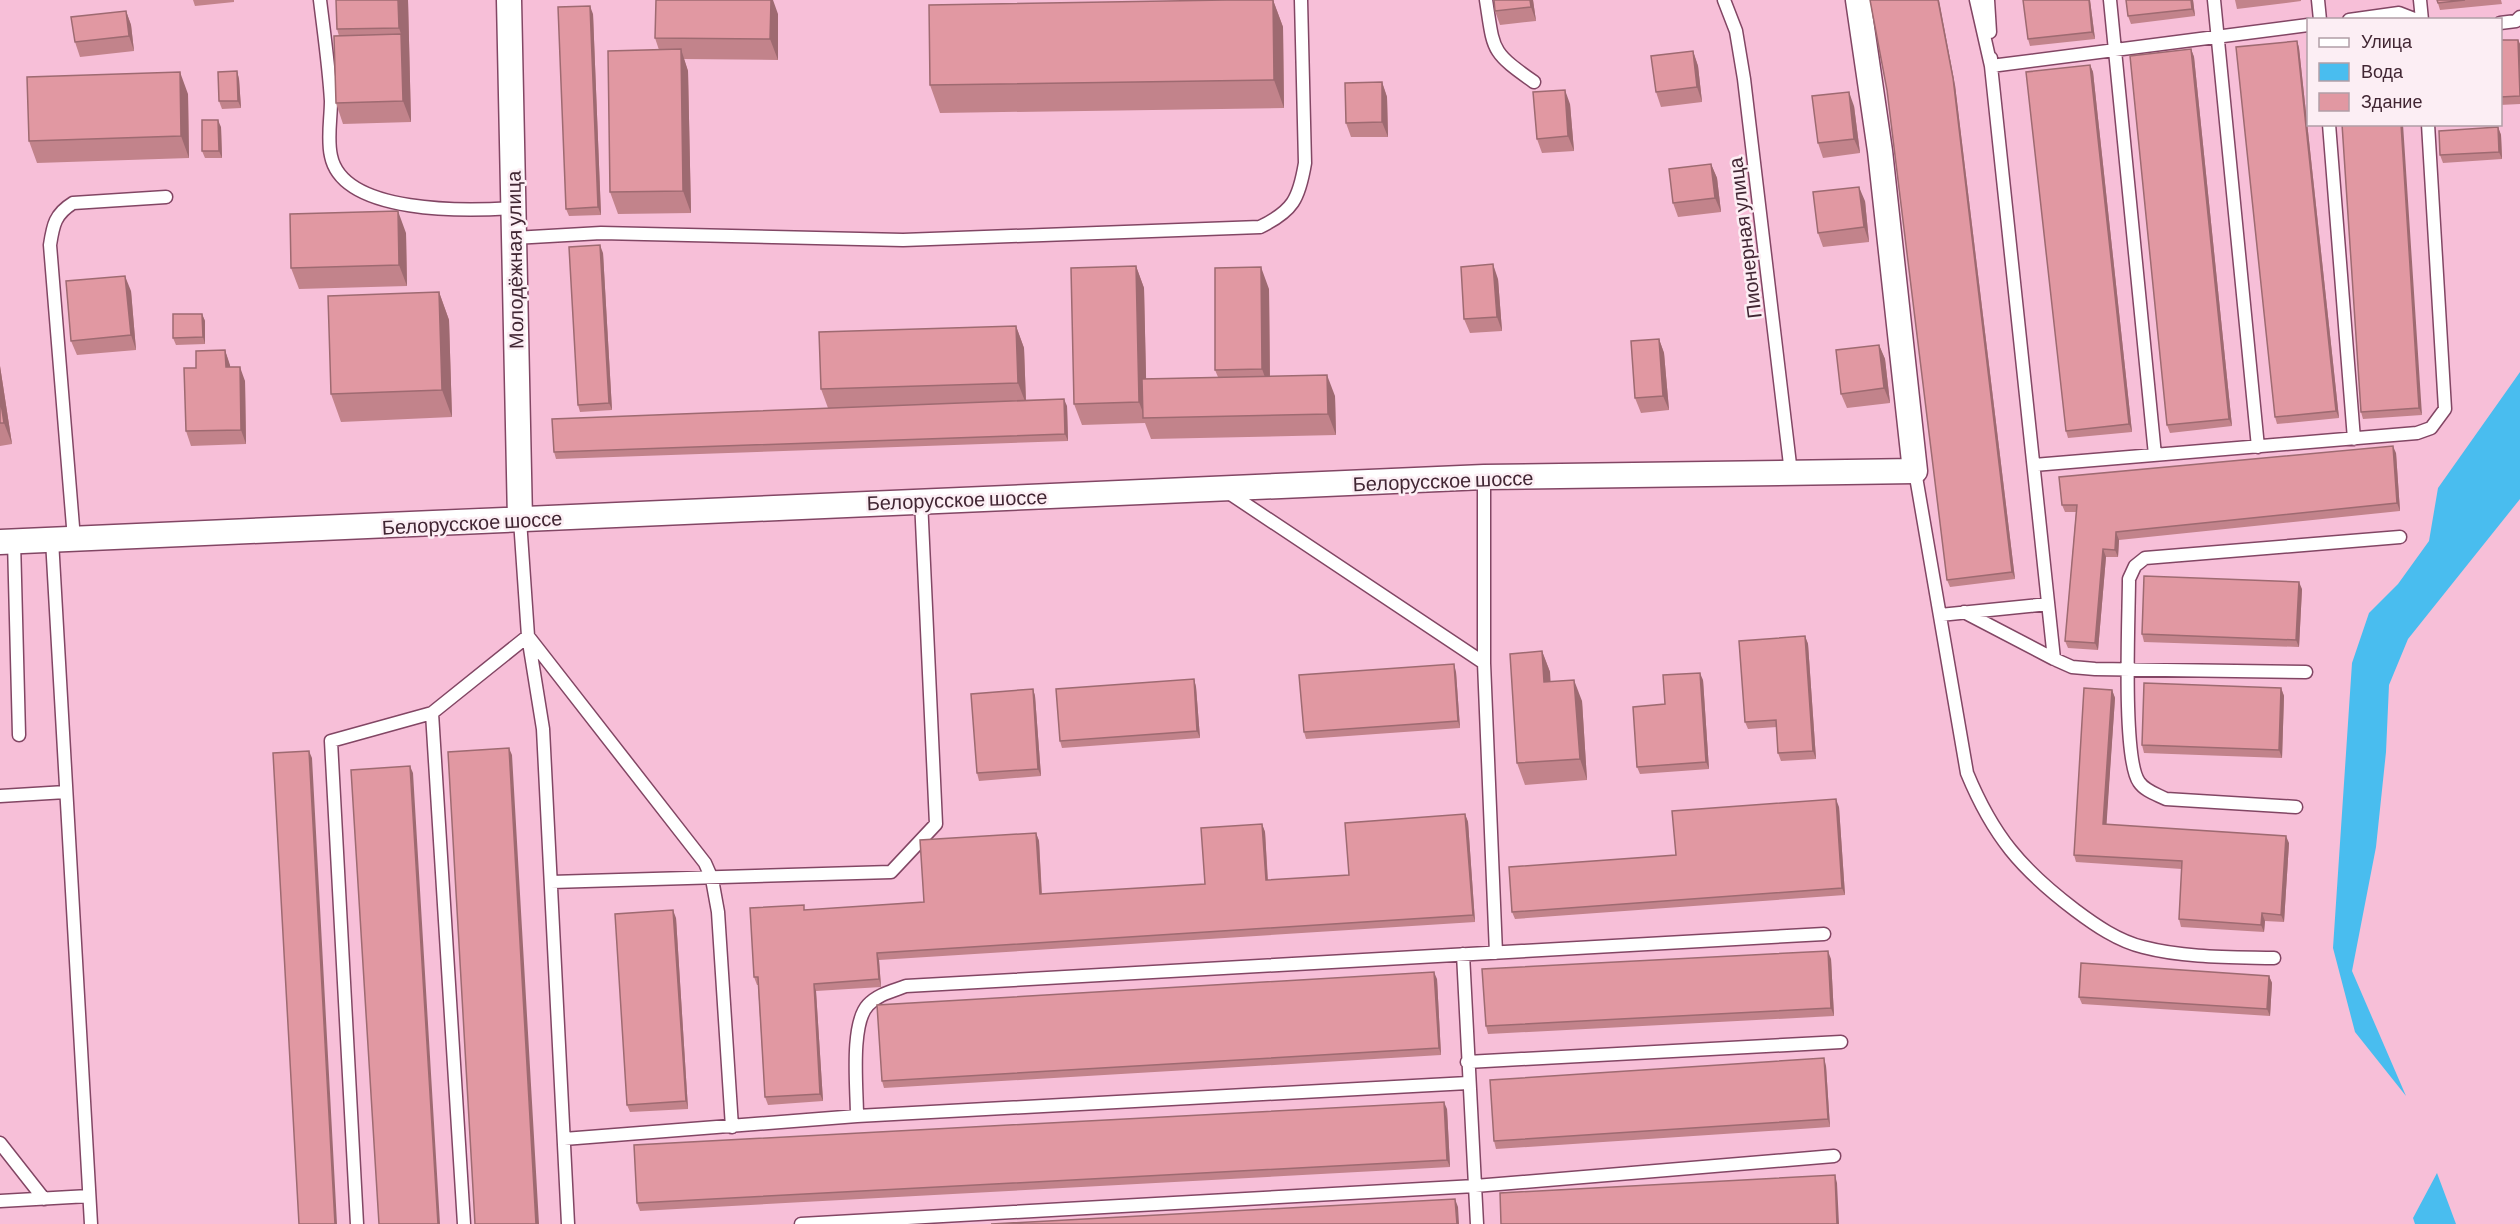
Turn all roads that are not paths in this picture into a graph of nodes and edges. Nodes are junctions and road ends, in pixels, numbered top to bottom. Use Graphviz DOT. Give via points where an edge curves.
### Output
graph roads {
  1 [pos="320,0"];
  2 [pos="509,0"];
  3 [pos="1301,0"];
  4 [pos="1486,0"];
  5 [pos="1724,0"];
  6 [pos="1858,0"];
  7 [pos="1976,0"];
  8 [pos="1988,0"];
  9 [pos="2110,0"];
  10 [pos="2214,0"];
  11 [pos="2319,0"];
  12 [pos="2420,0"];
  13 [pos="2520,17"];
  14 [pos="2320,18"];
  15 [pos="2363,18"];
  16 [pos="2412,18"];
  17 [pos="2422,18"];
  18 [pos="2502,23"];
  19 [pos="2307,25"];
  20 [pos="2218,36"];
  21 [pos="2115,50"];
  22 [pos="1991,66"];
  23 [pos="1534,82"];
  24 [pos="2329,126"];
  25 [pos="2428,126"];
  26 [pos="166,198"];
  27 [pos="513,208"];
  28 [pos="514,238"];
  29 [pos="2354,439"];
  30 [pos="2258,447"];
  31 [pos="2155,455"];
  32 [pos="2034,465"];
  33 [pos="1914,471"];
  34 [pos="1791,473"];
  35 [pos="1484,477"];
  36 [pos="1222,489"];
  37 [pos="921,500"];
  38 [pos="520,520"];
  39 [pos="2400,537"];
  40 [pos="63,540"];
  41 [pos="7,541"];
  42 [pos="2049,604"];
  43 [pos="1964,612"];
  44 [pos="1940,615"];
  45 [pos="528,636"];
  46 [pos="2054,659"];
  47 [pos="1484,663"];
  48 [pos="2127,670"];
  49 [pos="2306,672"];
  50 [pos="432,713"];
  51 [pos="19,735"];
  52 [pos="66,792"];
  53 [pos="0,795"];
  54 [pos="2296,807"];
  55 [pos="712,879"];
  56 [pos="551,882"];
  57 [pos="1824,934"];
  58 [pos="1496,953"];
  59 [pos="1463,954"];
  60 [pos="2274,958"];
  61 [pos="1841,1042"];
  62 [pos="1467,1062"];
  63 [pos="1468,1083"];
  64 [pos="857,1116"];
  65 [pos="732,1127"];
  66 [pos="564,1139"];
  67 [pos="0,1143"];
  68 [pos="1834,1156"];
  69 [pos="1475,1186"];
  70 [pos="89,1196"];
  71 [pos="44,1199"];
  72 [pos="0,1201"];
  73 [pos="91,1224"];
  74 [pos="357,1224"];
  75 [pos="464,1224"];
  76 [pos="568,1224"];
  77 [pos="801,1224"];
  78 [pos="1477,1224"];
  1 -- 27 [label="lane" via="329,82 331,156 337,172 365,194 408,204 464,210"];
  2 -- 27 [label="street, Молодёжная улица"];
  3 -- 28 [label="lane" via="1305,164 1302,182 1295,203 1280,217 1260,227 903,240 601,233"];
  4 -- 23 [label="lane" via="1493,44 1503,60"];
  5 -- 34 [label="lane, Пионерная улица" via="1736,31 1744,79"];
  6 -- 33 [label="street" via="1880,152"];
  7 -- 22 [label="lane"];
  8 -- 22 [label="lane"];
  9 -- 21 [label="lane"];
  10 -- 20 [label="lane"];
  11 -- 14 [label="lane"];
  12 -- 17 [label="lane"];
  13 -- 18 [label="lane"];
  15 -- 16 [label="lane" via="2399,13"];
  19 -- 20 [label="lane"];
  20 -- 21 [label="lane"];
  20 -- 30 [label="lane"];
  21 -- 22 [label="lane"];
  21 -- 31 [label="lane"];
  22 -- 32 [label="lane"];
  24 -- 29 [label="lane"];
  25 -- 29 [label="lane" via="2445,409 2431,428 2417,433"];
  26 -- 40 [label="lane" via="73,203 60,211 53,224"];
  27 -- 28 [label="street, Молодёжная улица"];
  28 -- 38 [label="street, Молодёжная улица"];
  29 -- 30 [label="lane"];
  30 -- 31 [label="lane"];
  31 -- 32 [label="lane"];
  32 -- 42 [label="lane"];
  33 -- 34 [label="street, Белорусское шоссе"];
  33 -- 44 [label="lane"];
  34 -- 35 [label="street, Белорусское шоссе"];
  35 -- 36 [label="street, Белорусское шоссе"];
  35 -- 47 [label="lane"];
  36 -- 37 [label="street, Белорусское шоссе"];
  36 -- 47 [label="lane"];
  37 -- 38 [label="street, Белорусское шоссе"];
  37 -- 55 [label="lane" via="936,824 891,872"];
  38 -- 40 [label="street, Белорусское шоссе"];
  38 -- 45 [label="lane"];
  39 -- 48 [label="lane" via="2145,558 2135,566 2129,579"];
  40 -- 41 [label="street, Белорусское шоссе"];
  40 -- 52 [label="lane"];
  41 -- 51 [label="lane"];
  42 -- 43 [label="lane"];
  42 -- 46 [label="lane"];
  43 -- 44 [label="lane"];
  43 -- 46 [label="lane"];
  44 -- 60 [label="lane" via="1967,773 1980,805 2006,846 2037,882 2097,927 2140,946 2180,955"];
  45 -- 50 [label="lane"];
  45 -- 55 [label="lane" via="705,863"];
  45 -- 56 [label="lane" via="543,729"];
  46 -- 48 [label="lane" via="2072,667"];
  47 -- 58 [label="lane"];
  48 -- 49 [label="lane"];
  48 -- 54 [label="lane" via="2132,763 2138,781 2149,792 2166,799"];
  50 -- 74 [label="lane" via="331,741"];
  50 -- 75 [label="lane"];
  52 -- 53 [label="lane"];
  52 -- 70 [label="lane"];
  55 -- 56 [label="lane"];
  55 -- 65 [label="lane" via="718,912"];
  56 -- 66 [label="lane"];
  57 -- 58 [label="lane"];
  58 -- 59 [label="lane"];
  59 -- 62 [label="lane"];
  59 -- 64 [label="lane" via="906,986 880,995 867,1005 858,1022"];
  61 -- 62 [label="lane"];
  62 -- 63 [label="lane"];
  63 -- 64 [label="lane"];
  63 -- 69 [label="lane"];
  64 -- 65 [label="lane"];
  65 -- 66 [label="lane"];
  66 -- 76 [label="lane"];
  67 -- 71 [label="lane"];
  68 -- 69 [label="lane"];
  69 -- 77 [label="lane"];
  69 -- 78 [label="lane"];
  70 -- 71 [label="lane"];
  70 -- 73 [label="lane"];
  71 -- 72 [label="lane"];
}
